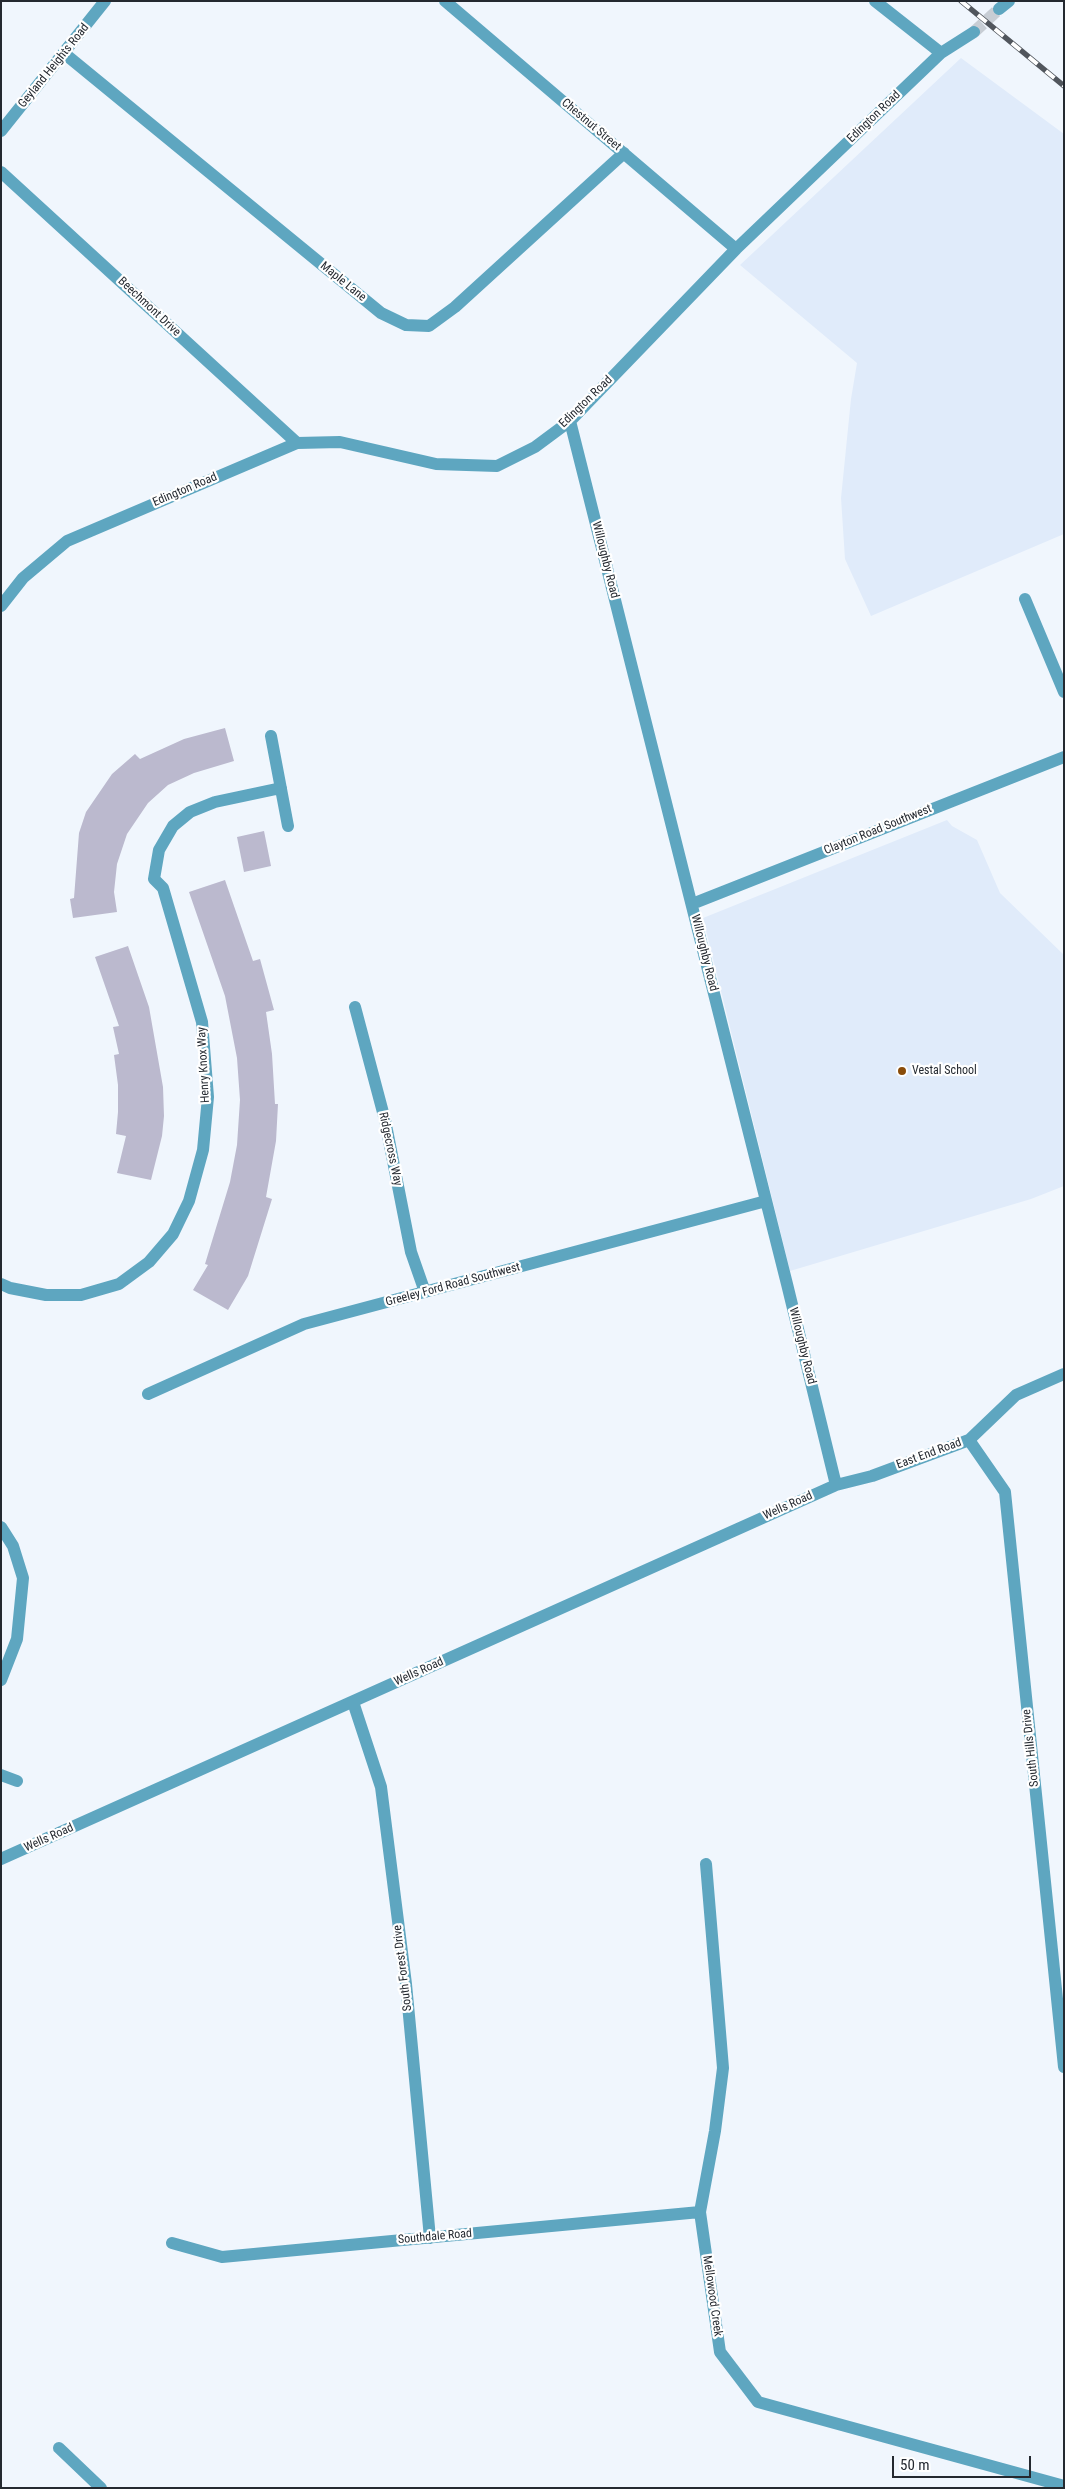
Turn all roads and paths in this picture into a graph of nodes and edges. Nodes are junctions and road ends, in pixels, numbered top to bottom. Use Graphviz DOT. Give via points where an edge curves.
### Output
graph roads {
  1 [pos="105,1"];
  2 [pos="446,1"];
  3 [pos="876,1"];
  4 [pos="974,32"];
  5 [pos="941,53"];
  6 [pos="65,54"];
  7 [pos="1,131"];
  8 [pos="624,153"];
  9 [pos="1,172"];
  10 [pos="736,250"];
  11 [pos="570,421"];
  12 [pos="297,443"];
  13 [pos="1025,600"];
  14 [pos="1,606"];
  15 [pos="1064,692"];
  16 [pos="271,736"];
  17 [pos="1064,757"];
  18 [pos="281,788"];
  19 [pos="288,826"];
  20 [pos="692,904"];
  21 [pos="355,1006"];
  22 [pos="766,1201"];
  23 [pos="1,1284"];
  24 [pos="425,1292"];
  25 [pos="1064,1374"];
  26 [pos="148,1394"];
  27 [pos="969,1440"];
  28 [pos="836,1485"];
  29 [pos="1,1527"];
  30 [pos="1,1680"];
  31 [pos="353,1702"];
  32 [pos="1,1774"];
  33 [pos="17,1781"];
  34 [pos="1,1859"];
  35 [pos="706,1864"];
  36 [pos="1062,2036"];
  37 [pos="1064,2067"];
  38 [pos="700,2212"];
  39 [pos="430,2238"];
  40 [pos="172,2243"];
  41 [pos="59,2448"];
  42 [pos="1064,2486"];
  43 [pos="101,2488"];
  1 -- 6 [label="street, Geyland Heights Road"];
  2 -- 8 [label="street, Chestnut Street"];
  3 -- 5 [label="street"];
  4 -- 5 [label="street, Edington Road"];
  5 -- 10 [label="street, Edington Road"];
  6 -- 7 [label="street, Geyland Heights Road"];
  6 -- 8 [label="street, Maple Lane" via="381,313 406,325 429,326 455,307"];
  8 -- 10 [label="street, Chestnut Street"];
  9 -- 12 [label="street, Beechmont Drive"];
  10 -- 11 [label="street, Edington Road"];
  11 -- 12 [label="street, Edington Road" via="535,447 498,466 436,464 340,442"];
  11 -- 20 [label="street, Willoughby Road"];
  12 -- 14 [label="street, Edington Road" via="67,541 23,578"];
  13 -- 15 [label="street"];
  16 -- 18 [label="street"];
  17 -- 20 [label="street, Clayton Road Southwest"];
  18 -- 19 [label="street"];
  18 -- 23 [label="street, Henry Knox Way" via="215,802 190,812 173,826 159,850 154,879 163,888 202,1022 208,1097 203,1150 189,1201 173,1234 150,1262 119,1284 81,1295 46,1295"];
  20 -- 22 [label="street, Willoughby Road"];
  21 -- 24 [label="street, Ridgecross Way" via="385,1120 411,1252"];
  22 -- 24 [label="street, Greeley Ford Road Southwest"];
  22 -- 28 [label="street, Willoughby Road"];
  24 -- 26 [label="street, Greeley Ford Road Southwest" via="304,1324"];
  25 -- 27 [label="street, East End Road" via="1016,1395"];
  27 -- 28 [label="street, East End Road" via="872,1476"];
  27 -- 36 [label="street, South Hills Drive" via="1005,1492"];
  28 -- 31 [label="street, Wells Road"];
  29 -- 30 [label="street" via="12,1546 23,1578 16,1639"];
  31 -- 34 [label="street, Wells Road"];
  31 -- 39 [label="street, South Forest Drive" via="381,1786 406,1984"];
  32 -- 33 [label="street"];
  35 -- 38 [label="street, Mellowood Creek" via="723,2068"];
  36 -- 37 [label="street, South Hills Drive"];
  38 -- 39 [label="street, Southdale Road"];
  38 -- 42 [label="street, Mellowood Creek" via="720,2352 758,2402"];
  39 -- 40 [label="street, Southdale Road" via="222,2257"];
  41 -- 43 [label="street"];
}
